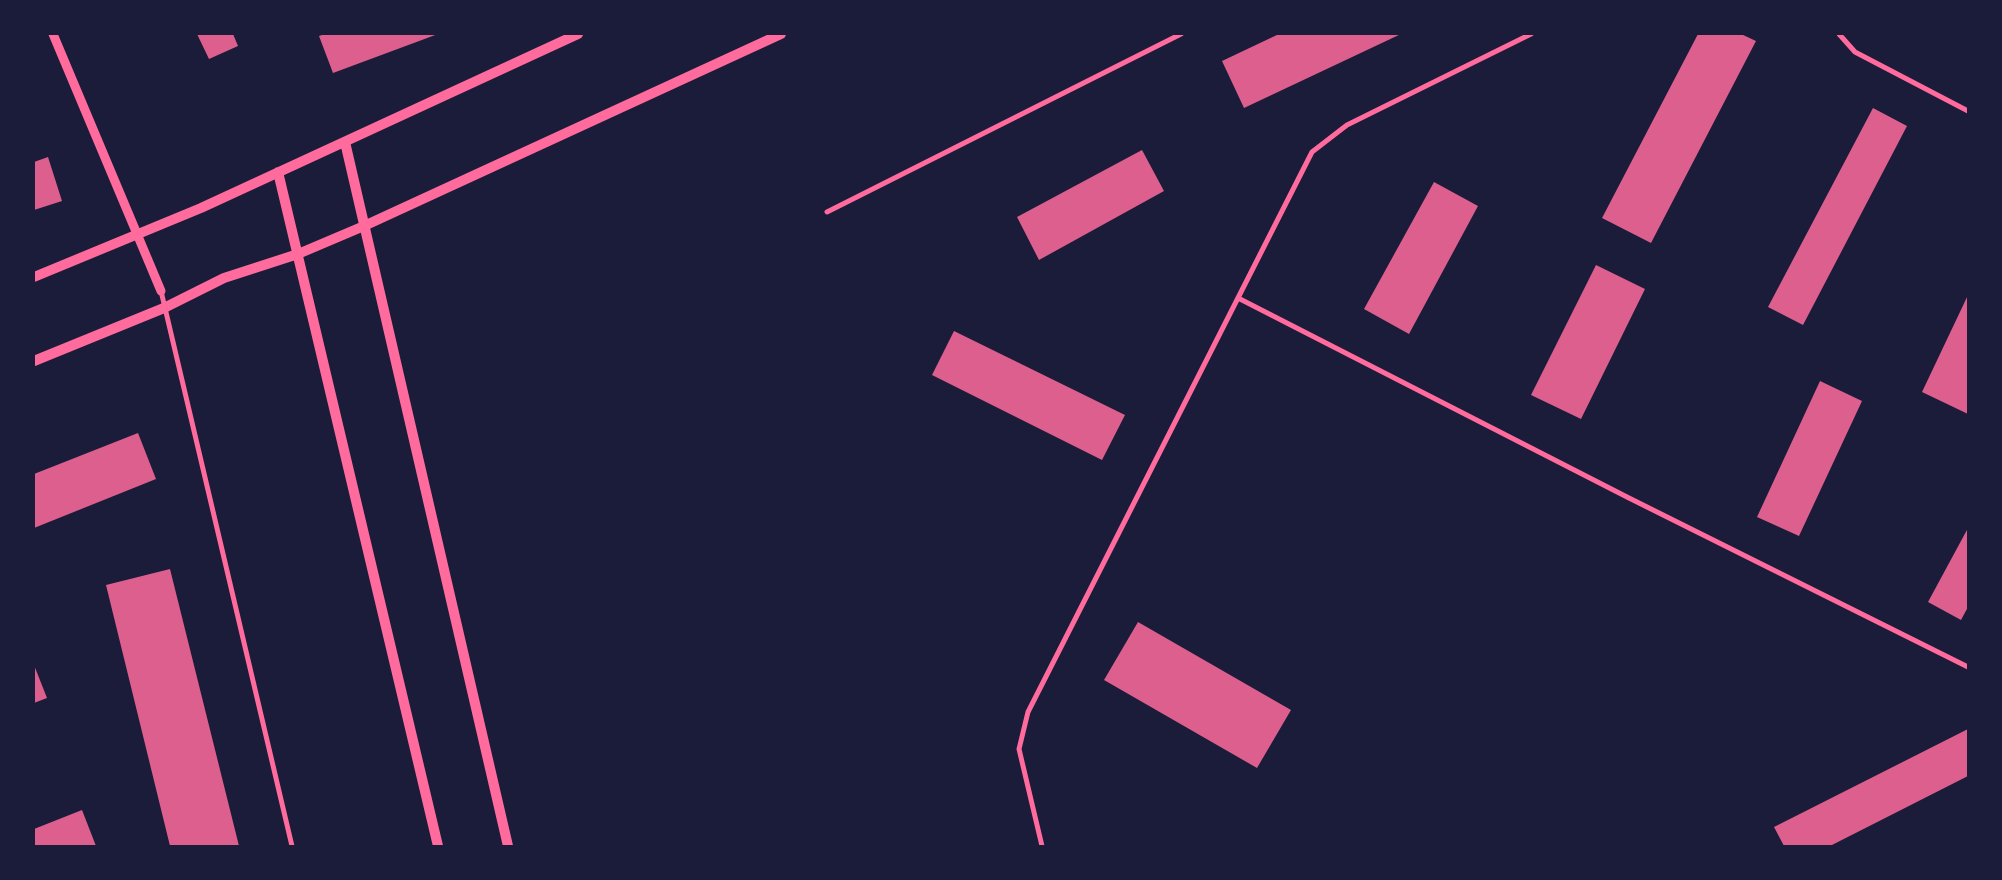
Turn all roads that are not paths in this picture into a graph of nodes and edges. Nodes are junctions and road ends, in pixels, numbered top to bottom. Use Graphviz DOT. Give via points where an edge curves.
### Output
graph roads {
  1 [pos="53,34"];
  2 [pos="578,34"];
  3 [pos="781,34"];
  4 [pos="1181,34"];
  5 [pos="1531,34"];
  6 [pos="1839,34"];
  7 [pos="1968,111"];
  8 [pos="345,142"];
  9 [pos="278,172"];
  10 [pos="827,212"];
  11 [pos="364,226"];
  12 [pos="138,236"];
  13 [pos="298,254"];
  14 [pos="34,277"];
  15 [pos="161,291"];
  16 [pos="1238,298"];
  17 [pos="164,308"];
  18 [pos="34,362"];
  19 [pos="1968,667"];
  20 [pos="292,846"];
  21 [pos="438,846"];
  22 [pos="508,846"];
  23 [pos="1042,846"];
  1 -- 12 [label="street"];
  2 -- 8 [label="main road"];
  3 -- 11 [label="main road"];
  4 -- 10 [label="street"];
  5 -- 16 [label="street" via="1347,125 1312,152"];
  6 -- 7 [label="street" via="1855,52"];
  8 -- 9 [label="main road"];
  8 -- 11 [label="main road"];
  9 -- 12 [label="main road"];
  9 -- 13 [label="main road"];
  11 -- 13 [label="main road"];
  11 -- 22 [label="main road"];
  12 -- 14 [label="main road"];
  12 -- 15 [label="street"];
  13 -- 17 [label="main road" via="224,278"];
  13 -- 21 [label="main road"];
  15 -- 17 [label="street"];
  16 -- 19 [label="street"];
  16 -- 23 [label="street" via="1028,712 1019,750"];
  17 -- 18 [label="main road"];
  17 -- 20 [label="street"];
}
